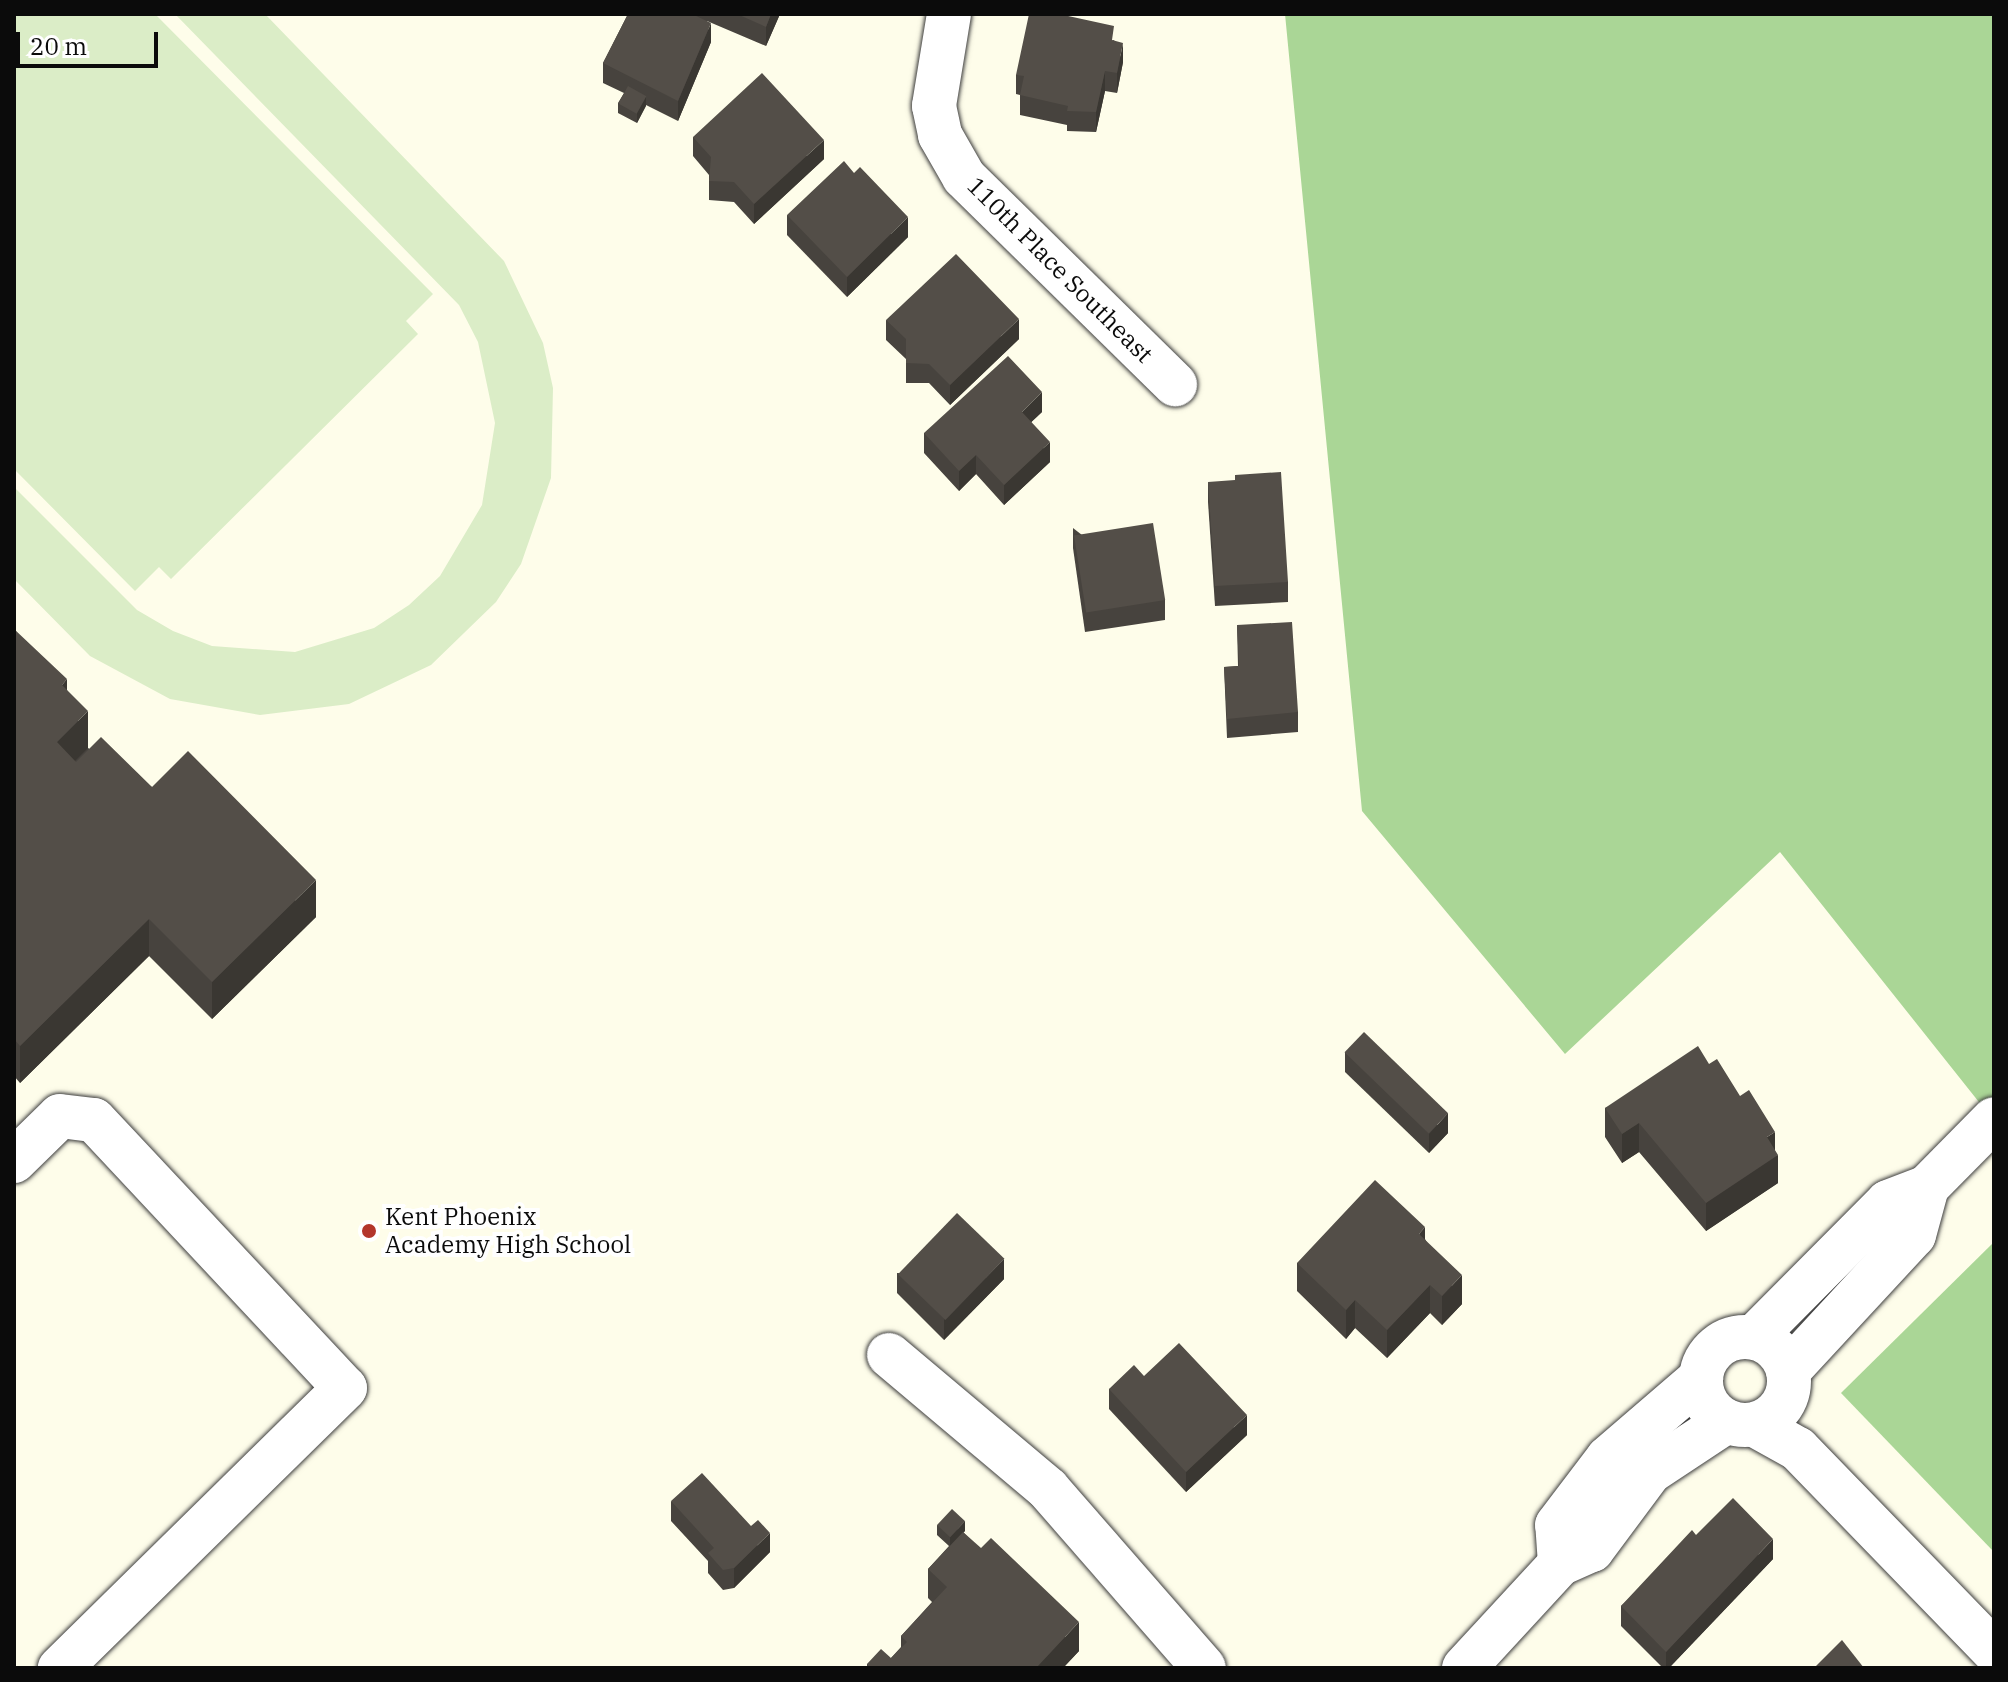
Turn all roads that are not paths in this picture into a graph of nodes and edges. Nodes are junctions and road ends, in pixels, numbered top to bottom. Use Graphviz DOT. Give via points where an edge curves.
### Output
graph roads {
  1 [pos="949,14"];
  2 [pos="1175,384"];
  3 [pos="1994,1119"];
  4 [pos="14,1161"];
  5 [pos="1927,1187"];
  6 [pos="1754,1337"];
  7 [pos="889,1355"];
  8 [pos="1701,1378"];
  9 [pos="1764,1404"];
  10 [pos="1560,1564"];
  11 [pos="1994,1651"];
  12 [pos="60,1668"];
  13 [pos="1204,1668"];
  14 [pos="1464,1668"];
  1 -- 2 [label="street, 110th Place Southeast" via="934,106 940,135 964,177"];
  3 -- 5 [label="street"];
  4 -- 12 [label="street" via="60,1116 94,1120 345,1388"];
  5 -- 6 [label="street" via="1888,1202"];
  5 -- 9 [label="street" via="1914,1235"];
  6 -- 8 [label="street" via="1717,1346"];
  6 -- 9 [label="street" via="1776,1350"];
  7 -- 13 [label="street" via="1048,1489"];
  8 -- 9 [label="street" via="1704,1399"];
  8 -- 10 [label="street" via="1608,1458 1557,1525"];
  9 -- 10 [label="street" via="1650,1472 1592,1550"];
  9 -- 11 [label="street" via="1798,1449"];
  10 -- 14 [label="street"];
}
